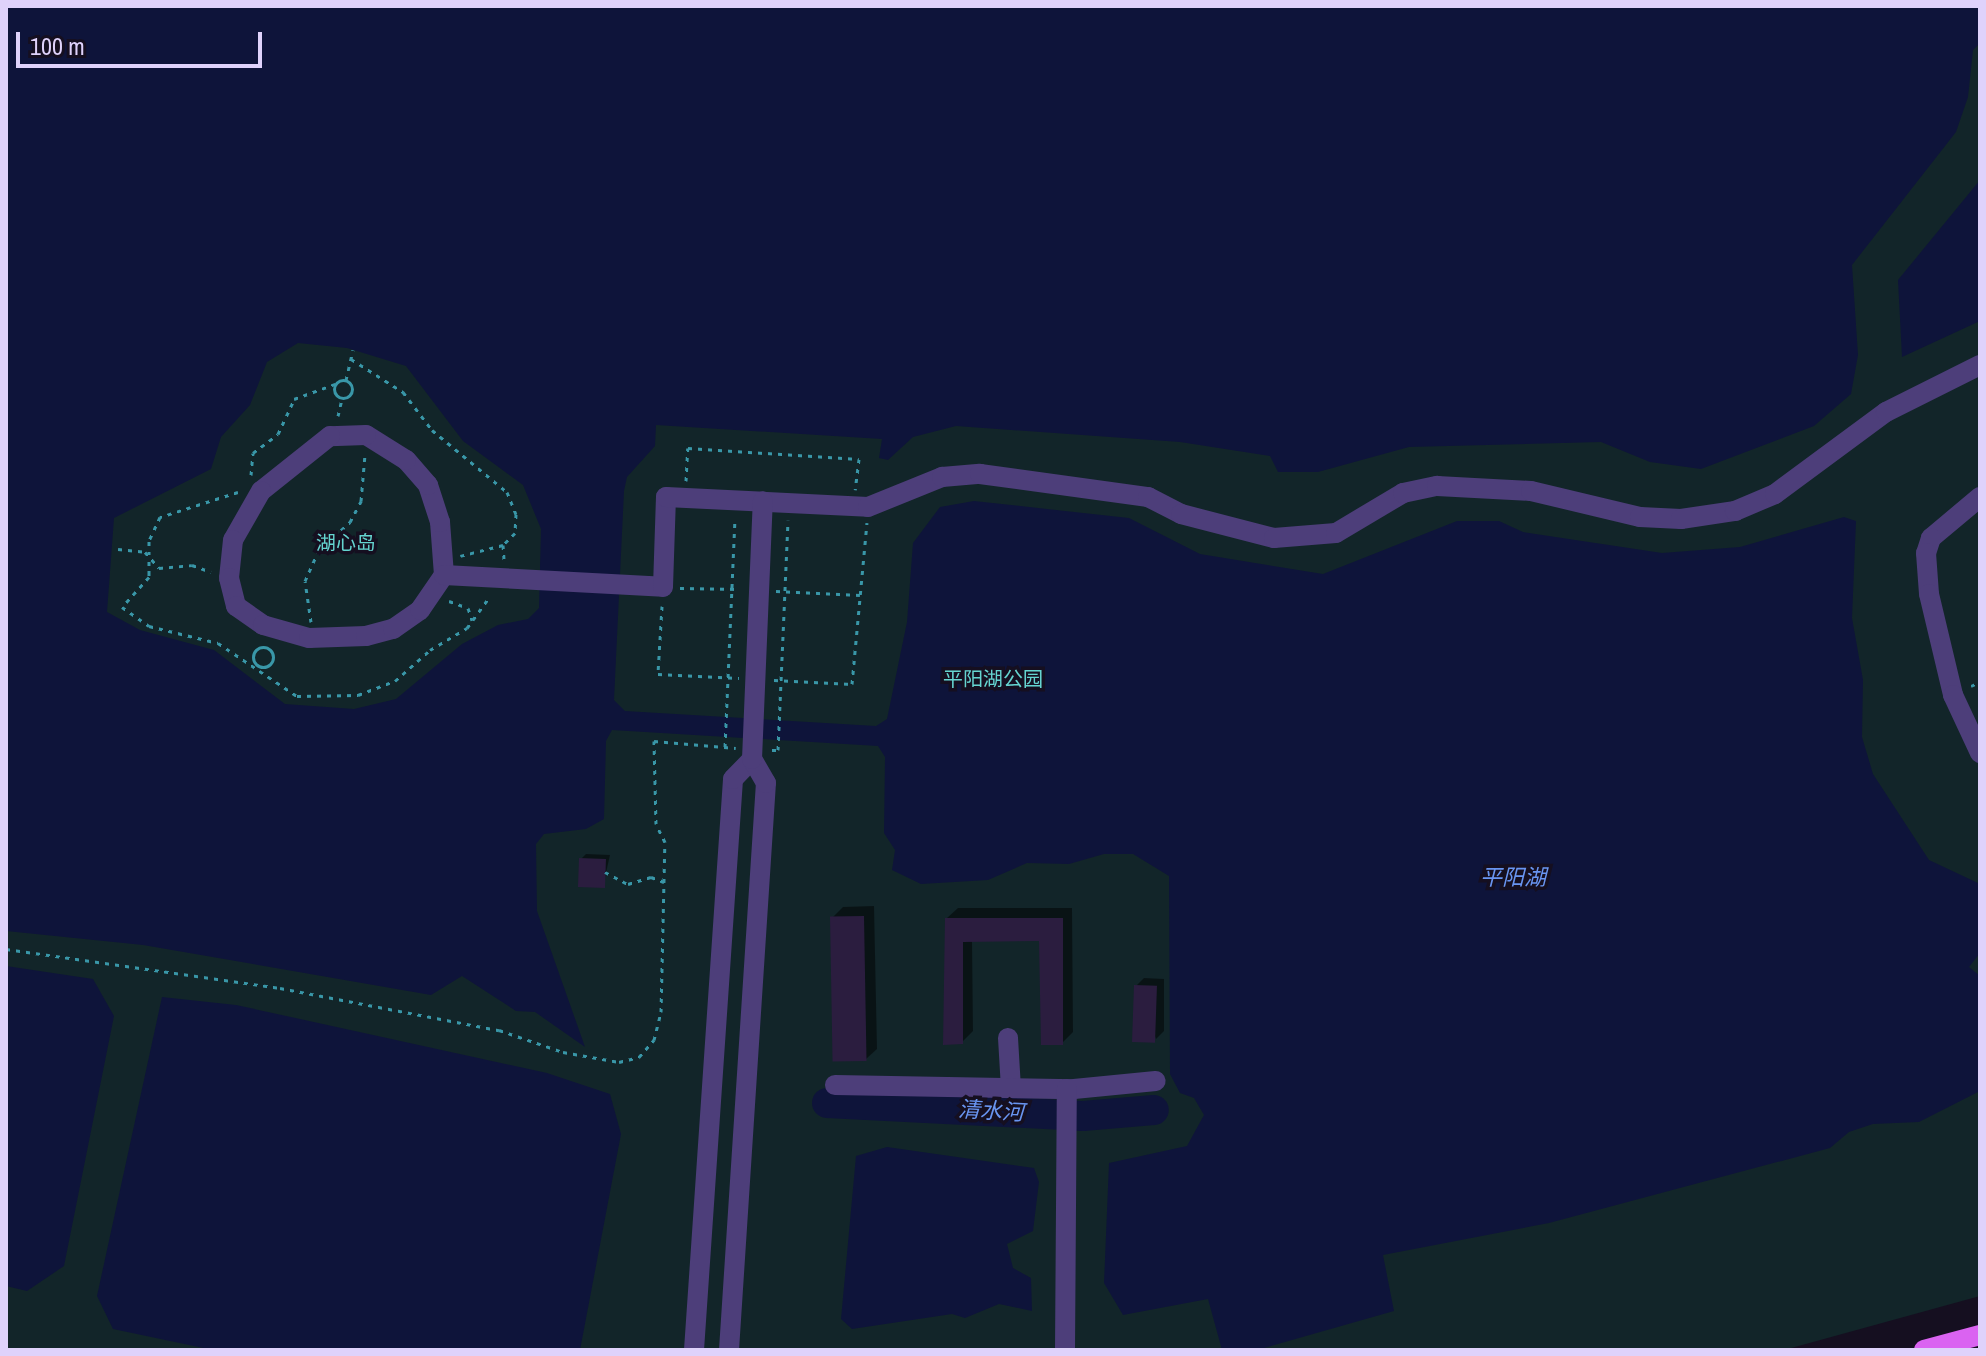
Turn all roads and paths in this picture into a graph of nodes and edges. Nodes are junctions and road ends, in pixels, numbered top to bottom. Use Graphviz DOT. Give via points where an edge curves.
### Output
graph roads {
  1 [pos="353,350"];
  2 [pos="351,359"];
  3 [pos="1980,365"];
  4 [pos="346,380"];
  5 [pos="335,384"];
  6 [pos="366,435"];
  7 [pos="251,478"];
  8 [pos="243,490"];
  9 [pos="1980,497"];
  10 [pos="685,498"];
  11 [pos="736,500"];
  12 [pos="763,501"];
  13 [pos="789,503"];
  14 [pos="861,506"];
  15 [pos="118,549"];
  16 [pos="152,559"];
  17 [pos="443,567"];
  18 [pos="498,577"];
  19 [pos="229,578"];
  20 [pos="663,587"];
  21 [pos="429,597"];
  22 [pos="472,620"];
  23 [pos="309,638"];
  24 [pos="259,668"];
  25 [pos="728,678"];
  26 [pos="755,679"];
  27 [pos="781,680"];
  28 [pos="725,747"];
  29 [pos="1980,753"];
  30 [pos="752,754"];
  31 [pos="605,872"];
  32 [pos="664,882"];
  33 [pos="6,949"];
  34 [pos="1008,1038"];
  35 [pos="1156,1081"];
  36 [pos="835,1085"];
  37 [pos="1011,1088"];
  38 [pos="1067,1089"];
  39 [pos="1980,1335"];
  40 [pos="694,1350"];
  41 [pos="729,1350"];
  42 [pos="1065,1350"];
  43 [pos="1924,1350"];
  1 -- 2 [label="path"];
  2 -- 4 [label="path"];
  2 -- 17 [label="path" via="403,392 432,430 507,492 516,514 509,539"];
  3 -- 14 [label="street" via="1886,412 1775,494 1735,511 1681,519 1640,517 1531,491 1437,486 1403,493 1336,533 1274,538 1181,514 1148,497 980,474 942,477"];
  4 -- 5 [label="path"];
  4 -- 5 [label="path" via="352,389 345,397 335,393"];
  5 -- 7 [label="path" via="294,399 278,434 253,453"];
  6 -- 17 [label="street" via="406,460 428,485 440,522"];
  6 -- 19 [label="street" via="330,436 261,491 233,540"];
  6 -- 23 [label="path" via="361,501 350,522 319,550 305,581 313,613"];
  8 -- 16 [label="path" via="160,517 149,541"];
  9 -- 29 [label="street" via="1931,538 1926,553 1929,594 1953,695"];
  10 -- 11 [label="street"];
  10 -- 14 [label="path" via="688,448 859,459"];
  10 -- 20 [label="street" via="666,497"];
  11 -- 12 [label="street"];
  11 -- 25 [label="path"];
  12 -- 13 [label="street"];
  12 -- 26 [label="street"];
  13 -- 14 [label="street"];
  13 -- 27 [label="path"];
  14 -- 27 [label="path" via="852,684"];
  15 -- 16 [label="path" via="145,552"];
  16 -- 19 [label="path" via="159,568 192,565"];
  16 -- 24 [label="path" via="149,577 122,607 126,614 149,626 218,643"];
  17 -- 18 [label="street"];
  17 -- 21 [label="street"];
  18 -- 20 [label="street"];
  18 -- 22 [label="path"];
  19 -- 23 [label="street" via="236,606 263,625"];
  20 -- 25 [label="path" via="658,674"];
  21 -- 22 [label="path" via="468,608"];
  21 -- 23 [label="street" via="393,629 366,636"];
  22 -- 24 [label="path" via="395,681 358,695 297,696"];
  24 -- 24 [label="path" via="253,654 266,648 271,661"];
  25 -- 26 [label="path"];
  25 -- 28 [label="path"];
  26 -- 27 [label="path"];
  26 -- 30 [label="street"];
  27 -- 30 [label="path" via="778,750"];
  28 -- 30 [label="path"];
  28 -- 32 [label="path" via="654,741"];
  30 -- 40 [label="street" via="733,779"];
  30 -- 41 [label="street" via="766,783"];
  31 -- 32 [label="path" via="628,884 651,877"];
  32 -- 33 [label="path" via="661,1012 654,1040 639,1057 619,1062 563,1052 499,1030 280,988"];
  34 -- 37 [label="street"];
  35 -- 38 [label="street"];
  36 -- 37 [label="street"];
  37 -- 38 [label="street"];
  38 -- 42 [label="street"];
  39 -- 43 [label="main road"];
}
